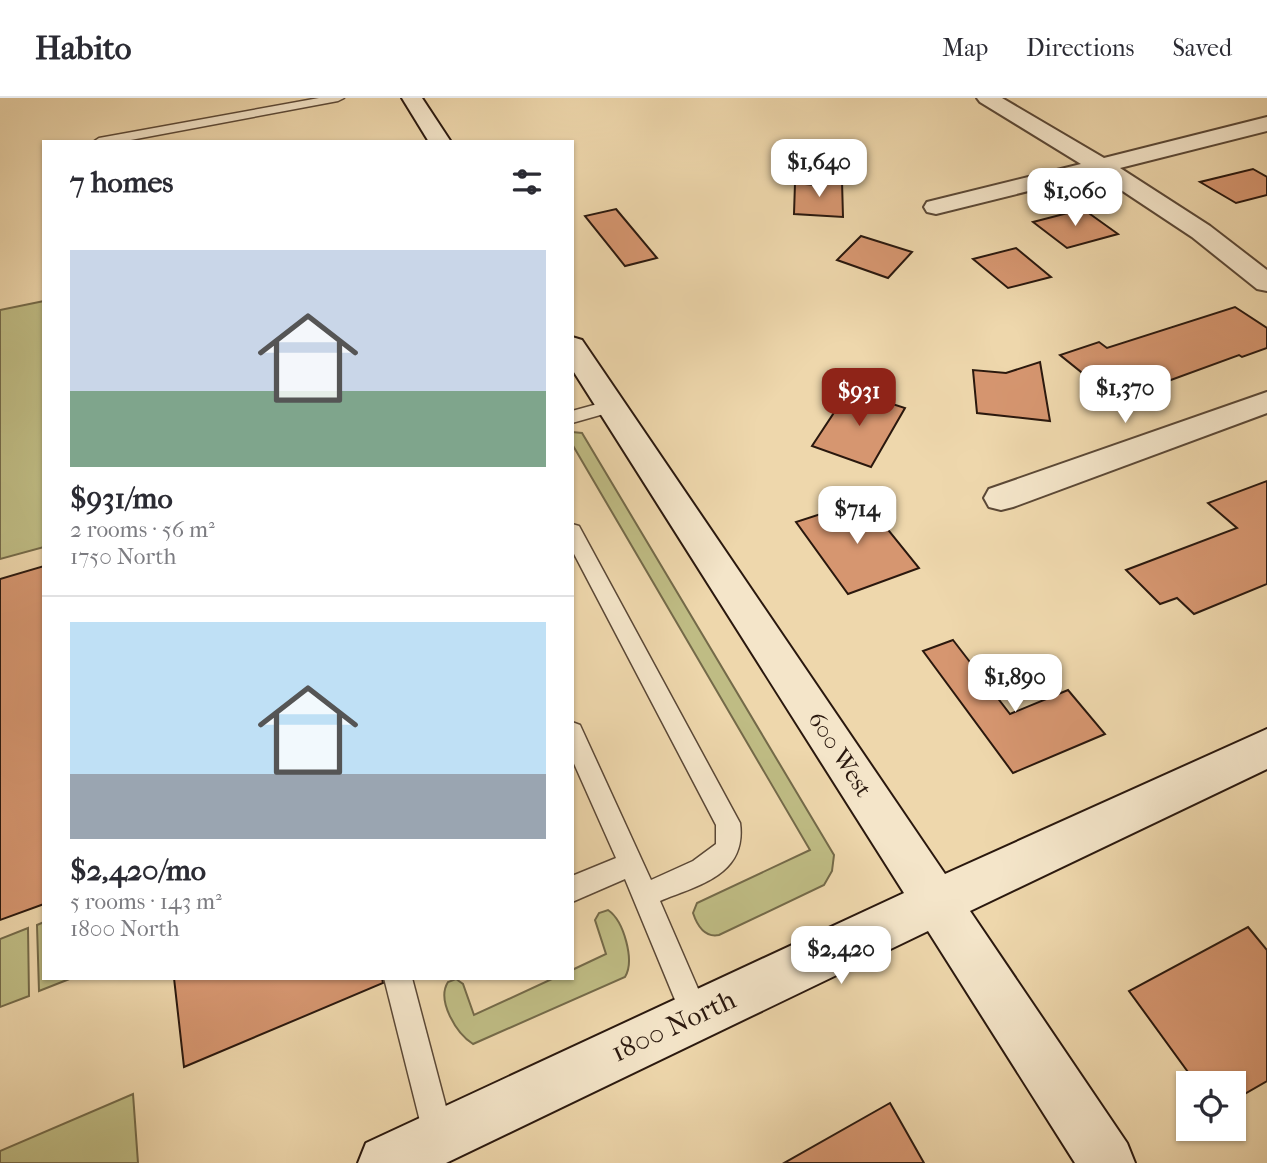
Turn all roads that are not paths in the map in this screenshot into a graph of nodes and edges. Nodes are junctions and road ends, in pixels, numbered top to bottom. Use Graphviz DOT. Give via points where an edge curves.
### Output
graph roads {
  1 [pos="338,98"];
  2 [pos="412,98"];
  3 [pos="987,98"];
  4 [pos="1267,124"];
  5 [pos="110,140"];
  6 [pos="439,140"];
  7 [pos="1099,166"];
  8 [pos="936,207"];
  9 [pos="1267,283"];
  10 [pos="574,353"];
  11 [pos="1267,402"];
  12 [pos="592,412"];
  13 [pos="1001,498"];
  14 [pos="574,535"];
  15 [pos="574,736"];
  16 [pos="1267,748"];
  17 [pos="631,864"];
  18 [pos="574,888"];
  19 [pos="645,895"];
  20 [pos="939,904"];
  21 [pos="399,980"];
  22 [pos="695,1014"];
  23 [pos="439,1137"];
  24 [pos="386,1163"];
  25 [pos="1107,1163"];
  1 -- 5 [label="lane"];
  2 -- 6 [label="street"];
  3 -- 7 [label="street"];
  4 -- 7 [label="street"];
  7 -- 8 [label="street"];
  7 -- 9 [label="street" via="1226,248"];
  10 -- 12 [label="street, 600 West"];
  11 -- 13 [label="street"];
  12 -- 20 [label="street, 600 West"];
  14 -- 19 [label="lane" via="728,823 726,852 714,863"];
  15 -- 17 [label="lane"];
  16 -- 20 [label="street, 1800 North"];
  17 -- 18 [label="lane"];
  17 -- 19 [label="lane"];
  19 -- 22 [label="lane"];
  20 -- 22 [label="street, 1800 North"];
  20 -- 25 [label="street, 600 West"];
  21 -- 23 [label="lane"];
  22 -- 23 [label="street, 1800 North"];
  23 -- 24 [label="street, 1800 North"];
}
